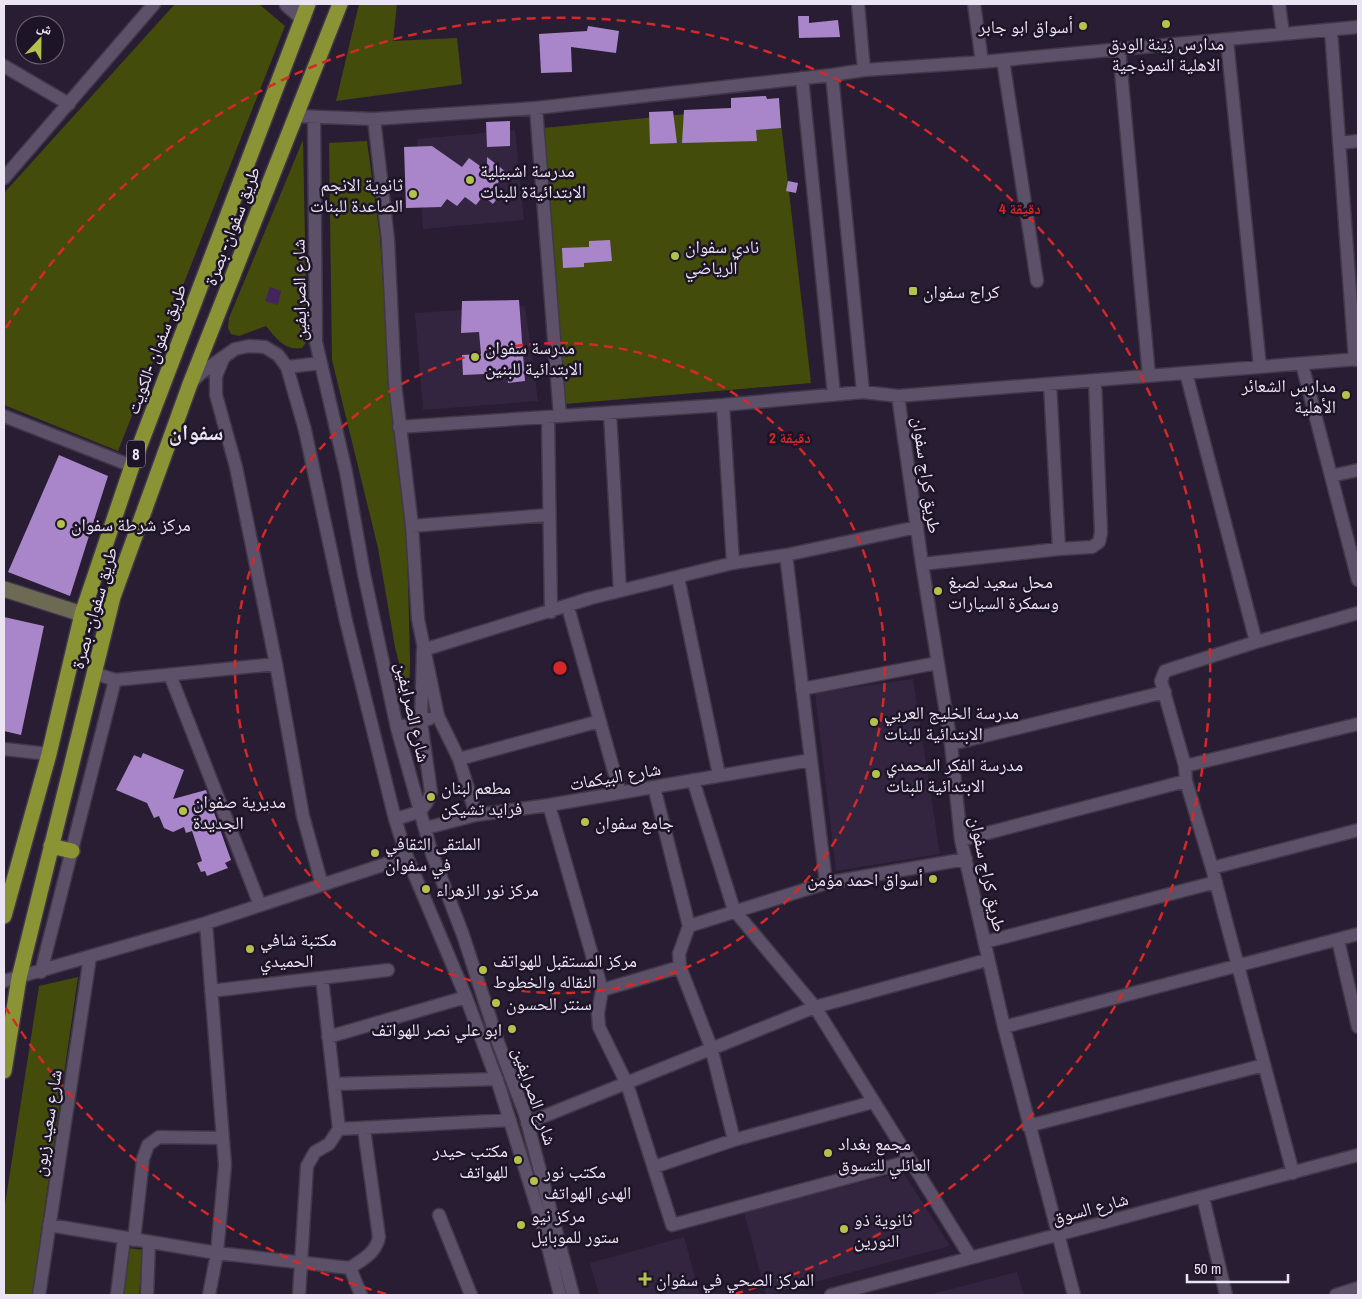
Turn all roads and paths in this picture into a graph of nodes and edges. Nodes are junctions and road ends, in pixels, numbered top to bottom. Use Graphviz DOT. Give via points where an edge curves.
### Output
graph roads {
  1 [pos="154,4"];
  2 [pos="287,4"];
  3 [pos="340,4"];
  4 [pos="858,4"];
  5 [pos="974,4"];
  6 [pos="1279,4"];
  7 [pos="306,11"];
  8 [pos="1358,27"];
  9 [pos="1331,30"];
  10 [pos="1283,34"];
  11 [pos="1227,40"];
  12 [pos="1119,50"];
  13 [pos="1003,60"];
  14 [pos="982,62"];
  15 [pos="4,66"];
  16 [pos="864,70"];
  17 [pos="832,76"];
  18 [pos="802,78"];
  19 [pos="69,104"];
  20 [pos="536,108"];
  21 [pos="295,116"];
  22 [pos="314,119"];
  23 [pos="374,119"];
  24 [pos="1358,141"];
  25 [pos="1339,143"];
  26 [pos="4,178"];
  27 [pos="1352,239"];
  28 [pos="1037,281"];
  29 [pos="223,359"];
  30 [pos="1356,359"];
  31 [pos="321,363"];
  32 [pos="1302,364"];
  33 [pos="287,367"];
  34 [pos="1260,367"];
  35 [pos="1186,373"];
  36 [pos="1149,376"];
  37 [pos="1095,380"];
  38 [pos="163,382"];
  39 [pos="1050,384"];
  40 [pos="189,388"];
  41 [pos="863,392"];
  42 [pos="834,395"];
  43 [pos="898,396"];
  44 [pos="155,405"];
  45 [pos="724,405"];
  46 [pos="610,413"];
  47 [pos="179,414"];
  48 [pos="4,416"];
  49 [pos="554,416"];
  50 [pos="399,427"];
  51 [pos="132,466"];
  52 [pos="1358,470"];
  53 [pos="1331,476"];
  54 [pos="548,515"];
  55 [pos="412,526"];
  56 [pos="917,527"];
  57 [pos="1059,548"];
  58 [pos="786,555"];
  59 [pos="732,563"];
  60 [pos="922,564"];
  61 [pos="678,577"];
  62 [pos="1358,580"];
  63 [pos="4,589"];
  64 [pos="620,592"];
  65 [pos="568,606"];
  66 [pos="551,612"];
  67 [pos="1358,613"];
  68 [pos="82,614"];
  69 [pos="1256,642"];
  70 [pos="423,650"];
  71 [pos="938,662"];
  72 [pos="276,664"];
  73 [pos="94,673"];
  74 [pos="170,675"];
  75 [pos="115,680"];
  76 [pos="802,689"];
  77 [pos="1165,692"];
  78 [pos="438,716"];
  79 [pos="421,722"];
  80 [pos="600,722"];
  81 [pos="1358,724"];
  82 [pos="398,728"];
  83 [pos="950,744"];
  84 [pos="4,749"];
  85 [pos="49,754"];
  86 [pos="460,759"];
  87 [pos="811,760"];
  88 [pos="1185,766"];
  89 [pos="719,775"];
  90 [pos="693,780"];
  91 [pos="1186,781"];
  92 [pos="654,787"];
  93 [pos="620,793"];
  94 [pos="549,805"];
  95 [pos="422,812"];
  96 [pos="476,815"];
  97 [pos="395,819"];
  98 [pos="426,828"];
  99 [pos="1358,830"];
  100 [pos="961,840"];
  101 [pos="51,846"];
  102 [pos="72,850"];
  103 [pos="407,857"];
  104 [pos="966,859"];
  105 [pos="1212,868"];
  106 [pos="1216,882"];
  107 [pos="826,883"];
  108 [pos="322,885"];
  109 [pos="260,906"];
  110 [pos="734,910"];
  111 [pos="4,916"];
  112 [pos="206,923"];
  113 [pos="689,926"];
  114 [pos="1358,934"];
  115 [pos="463,935"];
  116 [pos="1338,940"];
  117 [pos="985,942"];
  118 [pos="443,943"];
  119 [pos="90,957"];
  120 [pos="987,960"];
  121 [pos="680,967"];
  122 [pos="1238,967"];
  123 [pos="388,970"];
  124 [pos="41,972"];
  125 [pos="322,978"];
  126 [pos="11,979"];
  127 [pos="602,990"];
  128 [pos="211,991"];
  129 [pos="466,997"];
  130 [pos="815,1007"];
  131 [pos="1004,1027"];
  132 [pos="1358,1027"];
  133 [pos="328,1037"];
  134 [pos="711,1047"];
  135 [pos="1264,1065"];
  136 [pos="4,1071"];
  137 [pos="497,1079"];
  138 [pos="334,1084"];
  139 [pos="627,1084"];
  140 [pos="873,1102"];
  141 [pos="510,1120"];
  142 [pos="527,1123"];
  143 [pos="1028,1126"];
  144 [pos="339,1129"];
  145 [pos="364,1129"];
  146 [pos="222,1138"];
  147 [pos="734,1140"];
  148 [pos="1358,1155"];
  149 [pos="910,1161"];
  150 [pos="654,1167"];
  151 [pos="1293,1172"];
  152 [pos="1203,1197"];
  153 [pos="438,1215"];
  154 [pos="49,1225"];
  155 [pos="1059,1235"];
  156 [pos="129,1239"];
  157 [pos="149,1242"];
  158 [pos="217,1253"];
  159 [pos="971,1258"];
  160 [pos="300,1264"];
  161 [pos="350,1268"];
  162 [pos="1358,1288"];
  163 [pos="39,1295"];
  164 [pos="117,1295"];
  165 [pos="147,1295"];
  166 [pos="209,1295"];
  167 [pos="299,1295"];
  168 [pos="361,1295"];
  169 [pos="471,1295"];
  170 [pos="560,1295"];
  171 [pos="573,1295"];
  172 [pos="831,1295"];
  173 [pos="1074,1295"];
  174 [pos="1226,1295"];
  175 [pos="1336,1295"];
  1 -- 19 [label="street"];
  2 -- 7 [label="street"];
  3 -- 21 [label="highway, طريق سفوان- بصرة / 8"];
  4 -- 16 [label="street"];
  5 -- 14 [label="street"];
  6 -- 10 [label="street"];
  7 -- 38 [label="highway, طريق سفوان -الكويت / 8"];
  8 -- 9 [label="street"];
  9 -- 10 [label="street"];
  9 -- 25 [label="street"];
  10 -- 11 [label="street"];
  11 -- 12 [label="street"];
  11 -- 34 [label="street"];
  12 -- 13 [label="street"];
  12 -- 36 [label="street"];
  13 -- 14 [label="street"];
  13 -- 28 [label="street"];
  14 -- 16 [label="street"];
  15 -- 19 [label="street"];
  16 -- 17 [label="street"];
  17 -- 18 [label="street"];
  17 -- 41 [label="street"];
  18 -- 20 [label="street"];
  18 -- 42 [label="street"];
  19 -- 26 [label="street"];
  20 -- 23 [label="street"];
  20 -- 49 [label="street"];
  21 -- 22 [label="street"];
  21 -- 40 [label="highway, طريق سفوان- بصرة / 8"];
  22 -- 23 [label="street"];
  22 -- 31 [label="street, شارع الصرايفين" via="316,342"];
  23 -- 50 [label="street" via="388,240"];
  24 -- 25 [label="street"];
  25 -- 27 [label="street"];
  27 -- 30 [label="street"];
  29 -- 33 [label="street" via="235,349 265,347 278,355"];
  29 -- 40 [label="street" via="201,373"];
  29 -- 72 [label="street" via="216,376 216,395 236,467"];
  30 -- 32 [label="street"];
  31 -- 33 [label="street"];
  31 -- 82 [label="street, شارع الصرايفين"];
  32 -- 34 [label="street"];
  32 -- 53 [label="street"];
  33 -- 97 [label="street, شارع الصرايفين" via="306,430 326,532"];
  34 -- 35 [label="street"];
  35 -- 36 [label="street"];
  35 -- 69 [label="street"];
  36 -- 37 [label="street"];
  37 -- 39 [label="street"];
  37 -- 57 [label="street" via="1101,533 1099,542 1092,547"];
  38 -- 40 [label="highway" via="172,390"];
  38 -- 44 [label="highway, طريق سفوان -الكويت / 8"];
  39 -- 43 [label="street"];
  39 -- 57 [label="street"];
  40 -- 47 [label="highway, طريق سفوان- بصرة / 8"];
  41 -- 42 [label="street"];
  41 -- 43 [label="street"];
  42 -- 45 [label="street"];
  43 -- 56 [label="street, طريق كراج سفوان"];
  44 -- 47 [label="highway" via="166,404"];
  44 -- 51 [label="highway, طريق سفوان -الكويت / 8"];
  45 -- 46 [label="street"];
  45 -- 59 [label="street"];
  46 -- 49 [label="street"];
  46 -- 64 [label="street"];
  47 -- 73 [label="highway, طريق سفوان- بصرة / 8" via="113,597"];
  48 -- 51 [label="street"];
  49 -- 50 [label="street"];
  49 -- 54 [label="street"];
  50 -- 55 [label="street"];
  51 -- 68 [label="highway, طريق سفوان -الكويت / 8"];
  52 -- 53 [label="street"];
  53 -- 62 [label="street"];
  54 -- 55 [label="street"];
  54 -- 66 [label="street"];
  55 -- 70 [label="street"];
  56 -- 58 [label="street"];
  56 -- 60 [label="street, طريق كراج سفوان"];
  57 -- 60 [label="street"];
  58 -- 59 [label="street"];
  58 -- 76 [label="street"];
  59 -- 61 [label="street"];
  60 -- 71 [label="street, طريق كراج سفوان"];
  61 -- 64 [label="street"];
  61 -- 89 [label="street"];
  63 -- 68 [label="main road"];
  64 -- 65 [label="street"];
  65 -- 66 [label="street"];
  65 -- 80 [label="street"];
  66 -- 70 [label="street"];
  67 -- 69 [label="street"];
  68 -- 85 [label="highway, طريق سفوان -الكويت / 8"];
  69 -- 77 [label="street" via="1165,670 1161,681"];
  70 -- 78 [label="street"];
  70 -- 79 [label="street"];
  71 -- 76 [label="street"];
  71 -- 83 [label="street, طريق كراج سفوان"];
  72 -- 74 [label="street"];
  72 -- 108 [label="street" via="303,816"];
  73 -- 75 [label="street"];
  73 -- 101 [label="highway, طريق سفوان- بصرة / 8"];
  74 -- 75 [label="street"];
  74 -- 109 [label="street"];
  75 -- 102 [label="street"];
  76 -- 87 [label="street"];
  77 -- 83 [label="street"];
  77 -- 88 [label="street"];
  78 -- 79 [label="street"];
  78 -- 86 [label="street"];
  79 -- 82 [label="street"];
  79 -- 95 [label="street" via="432,792"];
  80 -- 86 [label="street"];
  80 -- 93 [label="street"];
  81 -- 88 [label="street"];
  82 -- 95 [label="street, شارع الصرايفين"];
  83 -- 100 [label="street, طريق كراج سفوان"];
  84 -- 85 [label="street"];
  85 -- 111 [label="highway, طريق سفوان -الكويت / 8"];
  86 -- 96 [label="street"];
  87 -- 89 [label="street, شارع البيكمات"];
  87 -- 107 [label="street"];
  88 -- 91 [label="street"];
  89 -- 90 [label="street, شارع البيكمات"];
  90 -- 92 [label="street, شارع البيكمات"];
  90 -- 110 [label="street"];
  91 -- 100 [label="street"];
  91 -- 105 [label="street"];
  92 -- 93 [label="street, شارع البيكمات"];
  92 -- 113 [label="street"];
  93 -- 94 [label="street, شارع البيكمات"];
  94 -- 96 [label="street, شارع البيكمات"];
  94 -- 127 [label="street"];
  95 -- 97 [label="street"];
  95 -- 98 [label="street, شارع الصرايفين"];
  96 -- 98 [label="street, شارع البيكمات"];
  97 -- 103 [label="street, شارع الصرايفين"];
  98 -- 115 [label="street, شارع الصرايفين" via="432,854"];
  99 -- 105 [label="street"];
  100 -- 104 [label="street, طريق كراج سفوان"];
  101 -- 102 [label="highway"];
  101 -- 126 [label="highway, طريق سفوان- بصرة / 8"];
  102 -- 124 [label="street"];
  103 -- 108 [label="street"];
  103 -- 118 [label="street, شارع الصرايفين"];
  104 -- 107 [label="street"];
  104 -- 117 [label="street, طريق كراج سفوان"];
  105 -- 106 [label="street"];
  106 -- 117 [label="street"];
  106 -- 122 [label="street"];
  107 -- 110 [label="street"];
  108 -- 109 [label="street"];
  109 -- 112 [label="street"];
  110 -- 113 [label="street"];
  110 -- 130 [label="street"];
  112 -- 119 [label="street"];
  112 -- 128 [label="street"];
  113 -- 121 [label="street" via="679,954"];
  114 -- 116 [label="street"];
  115 -- 118 [label="street"];
  115 -- 142 [label="street, شارع الصرايفين"];
  116 -- 122 [label="street"];
  116 -- 132 [label="street"];
  117 -- 120 [label="street, طريق كراج سفوان"];
  118 -- 129 [label="street, شارع الصرايفين"];
  119 -- 124 [label="street"];
  119 -- 154 [label="street, شارع سعيد زبون"];
  120 -- 130 [label="street"];
  120 -- 131 [label="street, طريق كراج سفوان"];
  121 -- 127 [label="street"];
  121 -- 134 [label="street"];
  122 -- 131 [label="street"];
  122 -- 135 [label="street"];
  123 -- 125 [label="street"];
  124 -- 126 [label="street"];
  125 -- 128 [label="street"];
  125 -- 133 [label="street"];
  126 -- 136 [label="highway, طريق سفوان- بصرة / 8"];
  127 -- 139 [label="street" via="599,1027"];
  128 -- 146 [label="street"];
  129 -- 133 [label="street"];
  129 -- 137 [label="street, شارع الصرايفين"];
  130 -- 134 [label="street"];
  130 -- 140 [label="street"];
  131 -- 143 [label="street, طريق كراج سفوان"];
  133 -- 138 [label="street"];
  134 -- 139 [label="street"];
  134 -- 147 [label="street"];
  135 -- 143 [label="street"];
  135 -- 151 [label="street"];
  137 -- 138 [label="street"];
  137 -- 141 [label="street, شارع الصرايفين"];
  138 -- 144 [label="street"];
  139 -- 142 [label="street"];
  139 -- 150 [label="street"];
  140 -- 147 [label="street"];
  140 -- 149 [label="street"];
  141 -- 145 [label="street"];
  141 -- 170 [label="street, شارع الصرايفين"];
  142 -- 171 [label="street, شارع الصرايفين"];
  143 -- 155 [label="street, طريق كراج سفوان"];
  144 -- 145 [label="street"];
  144 -- 160 [label="street" via="329,1144 315,1152 307,1166"];
  145 -- 161 [label="street" via="379,1237 372,1253"];
  146 -- 156 [label="street" via="159,1137 148,1145 142,1159"];
  146 -- 158 [label="street" via="225,1165"];
  147 -- 150 [label="street"];
  148 -- 151 [label="street, شارع السوق"];
  149 -- 150 [label="street" via="672,1225"];
  149 -- 159 [label="street"];
  151 -- 152 [label="street, شارع السوق"];
  152 -- 155 [label="street, شارع السوق"];
  152 -- 174 [label="street"];
  153 -- 169 [label="street"];
  154 -- 156 [label="street"];
  154 -- 163 [label="street, شارع سعيد زبون"];
  155 -- 159 [label="street, شارع السوق"];
  155 -- 173 [label="street, طريق كراج سفوان"];
  156 -- 157 [label="street"];
  156 -- 164 [label="street"];
  157 -- 158 [label="street"];
  157 -- 165 [label="street"];
  158 -- 160 [label="street"];
  158 -- 166 [label="street"];
  159 -- 172 [label="street, شارع السوق"];
  160 -- 161 [label="street"];
  160 -- 167 [label="street"];
  161 -- 168 [label="street"];
  162 -- 175 [label="street"];
}
